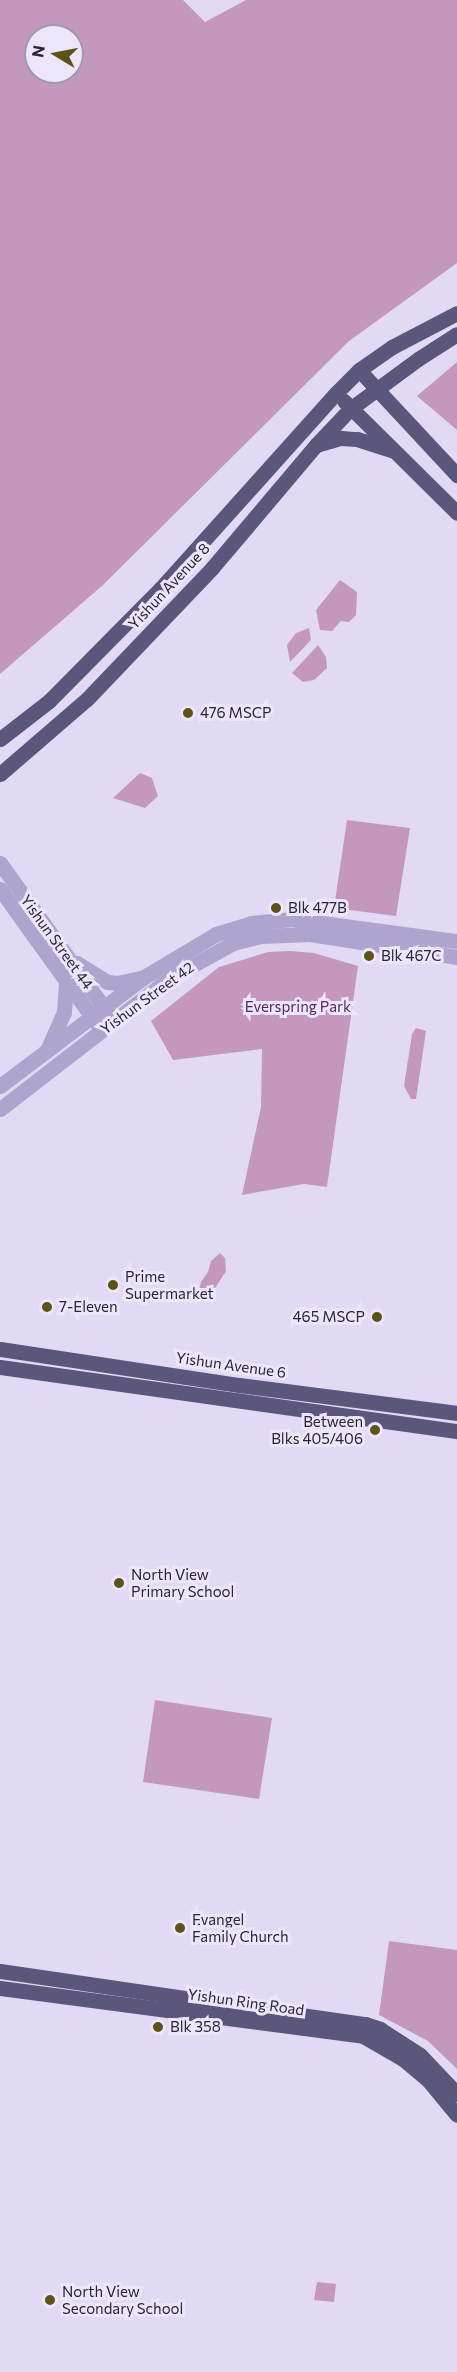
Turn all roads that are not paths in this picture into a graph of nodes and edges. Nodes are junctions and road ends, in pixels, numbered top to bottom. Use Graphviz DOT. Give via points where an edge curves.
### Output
graph roads {
  1 [pos="457,312"];
  2 [pos="457,334"];
  3 [pos="359,370"];
  4 [pos="376,389"];
  5 [pos="337,392"];
  6 [pos="350,409"];
  7 [pos="316,445"];
  8 [pos="396,452"];
  9 [pos="457,476"];
  10 [pos="457,513"];
  11 [pos="0,740"];
  12 [pos="4,771"];
  13 [pos="0,783"];
  14 [pos="0,863"];
  15 [pos="0,889"];
  16 [pos="457,941"];
  17 [pos="457,957"];
  18 [pos="69,958"];
  19 [pos="144,977"];
  20 [pos="66,981"];
  21 [pos="98,1013"];
  22 [pos="115,1022"];
  23 [pos="101,1032"];
  24 [pos="46,1051"];
  25 [pos="0,1086"];
  26 [pos="0,1109"];
  27 [pos="0,1349"];
  28 [pos="0,1367"];
  29 [pos="438,1410"];
  30 [pos="457,1413"];
  31 [pos="457,1420"];
  32 [pos="457,1431"];
  33 [pos="0,1971"];
  34 [pos="0,1988"];
  35 [pos="140,1999"];
  36 [pos="457,2094"];
  37 [pos="457,2115"];
  1 -- 3 [label="main road, Yishun Avenue 8"];
  2 -- 4 [label="main road, Yishun Avenue 8"];
  3 -- 4 [label="main road"];
  3 -- 5 [label="main road, Yishun Avenue 8"];
  4 -- 6 [label="main road, Yishun Avenue 8"];
  4 -- 9 [label="main road"];
  5 -- 6 [label="main road"];
  5 -- 11 [label="main road, Yishun Avenue 8" via="161,588 49,700"];
  6 -- 7 [label="main road, Yishun Avenue 8"];
  6 -- 8 [label="main road"];
  7 -- 8 [label="main road" via="341,438 357,439"];
  7 -- 12 [label="main road, Yishun Avenue 8" via="212,568 87,699"];
  8 -- 10 [label="main road"];
  12 -- 13 [label="main road, Yishun Avenue 8"];
  14 -- 18 [label="street, Yishun Street 44"];
  15 -- 20 [label="street, Yishun Street 44"];
  16 -- 19 [label="street, Yishun Street 42" via="311,921 264,920 216,934"];
  17 -- 22 [label="street, Yishun Street 42" via="310,934 261,936 198,960"];
  18 -- 19 [label="street" via="108,982"];
  18 -- 21 [label="street, Yishun Street 44"];
  19 -- 21 [label="street, Yishun Street 42"];
  20 -- 21 [label="street, Yishun Street 44"];
  20 -- 24 [label="street" via="64,1012"];
  21 -- 22 [label="street, Yishun Street 44"];
  21 -- 23 [label="street, Yishun Street 44"];
  21 -- 24 [label="street, Yishun Street 42"];
  22 -- 23 [label="street, Yishun Street 42"];
  23 -- 26 [label="street, Yishun Street 42"];
  24 -- 25 [label="street, Yishun Street 42"];
  27 -- 29 [label="main road, Yishun Avenue 6"];
  28 -- 32 [label="main road"];
  29 -- 30 [label="main road, Yishun Avenue 6"];
  29 -- 31 [label="main road"];
  33 -- 35 [label="main road, Yishun Ring Road"];
  34 -- 35 [label="main road, Yishun Ring Road"];
  35 -- 36 [label="main road, Yishun Ring Road" via="365,2024 380,2029 420,2055"];
  35 -- 37 [label="main road, Yishun Ring Road" via="363,2036 403,2059 428,2080"];
}
